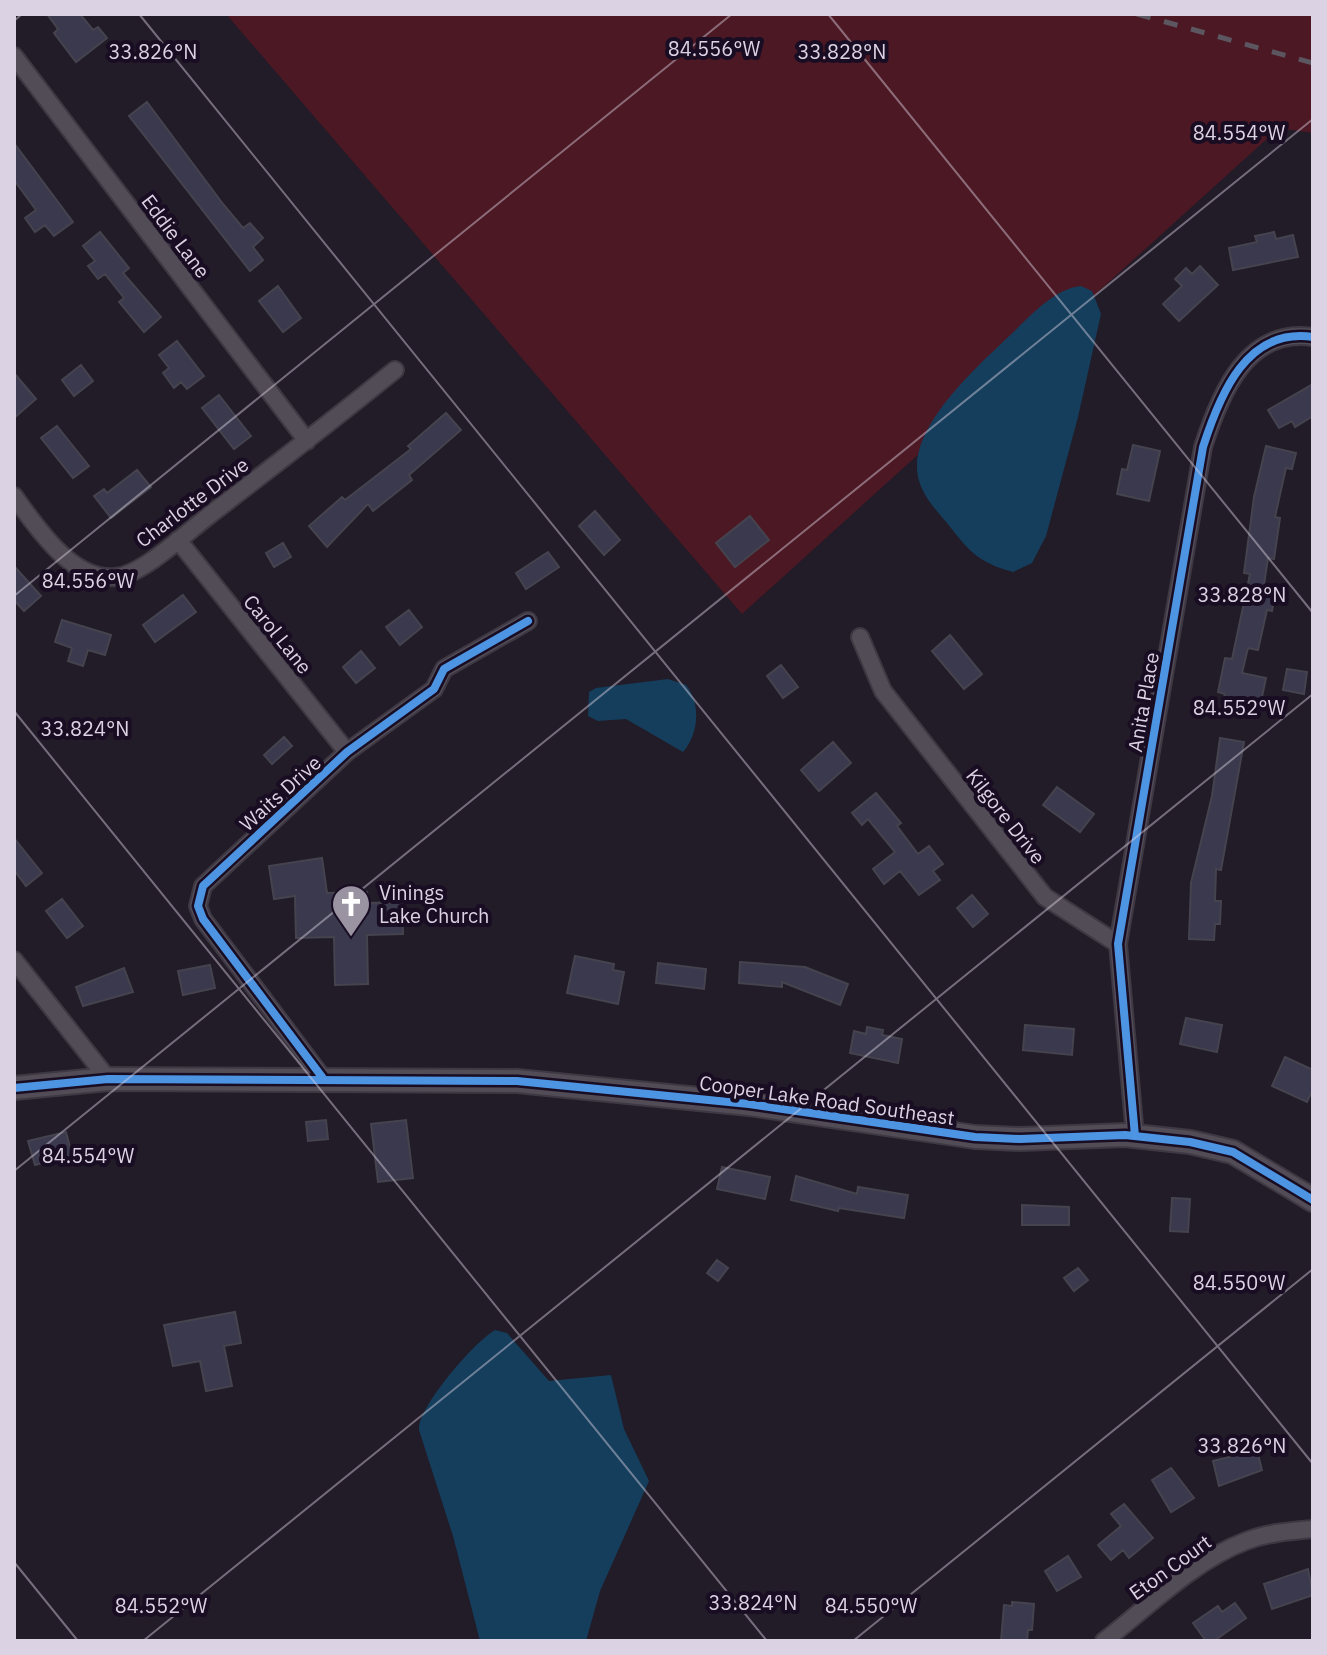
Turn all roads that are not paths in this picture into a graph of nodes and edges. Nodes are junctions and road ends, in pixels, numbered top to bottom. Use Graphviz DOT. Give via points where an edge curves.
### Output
graph roads {
  1 [pos="14,56"];
  2 [pos="1313,337"];
  3 [pos="395,370"];
  4 [pos="307,441"];
  5 [pos="14,496"];
  6 [pos="178,540"];
  7 [pos="528,621"];
  8 [pos="860,637"];
  9 [pos="347,752"];
  10 [pos="1118,944"];
  11 [pos="14,960"];
  12 [pos="322,1077"];
  13 [pos="108,1079"];
  14 [pos="14,1088"];
  15 [pos="1135,1136"];
  16 [pos="1313,1200"];
  17 [pos="1313,1529"];
  18 [pos="1104,1641"];
  1 -- 4 [label="street, Eddie Lane"];
  2 -- 10 [label="street, Anita Place" via="1296,335 1266,343 1245,357 1206,435"];
  3 -- 4 [label="street, Charlotte Drive"];
  4 -- 6 [label="street, Charlotte Drive"];
  5 -- 6 [label="street, Charlotte Drive" via="66,558 91,573 126,573"];
  6 -- 9 [label="street, Carol Lane"];
  7 -- 9 [label="street, Waits Drive" via="444,669 434,689"];
  8 -- 10 [label="street, Kilgore Drive" via="883,691 1045,897"];
  9 -- 12 [label="street, Waits Drive" via="283,816 211,876 198,906 210,931"];
  10 -- 15 [label="street, Anita Place"];
  11 -- 13 [label="street"];
  12 -- 13 [label="street, Cooper Lake Road Southeast"];
  12 -- 15 [label="street, Cooper Lake Road Southeast" via="517,1081 657,1093 975,1137"];
  13 -- 14 [label="street, Cooper Lake Road Southeast"];
  15 -- 16 [label="street, Cooper Lake Road Southeast" via="1233,1152"];
  17 -- 18 [label="street, Eton Court" via="1246,1541 1208,1561"];
}
